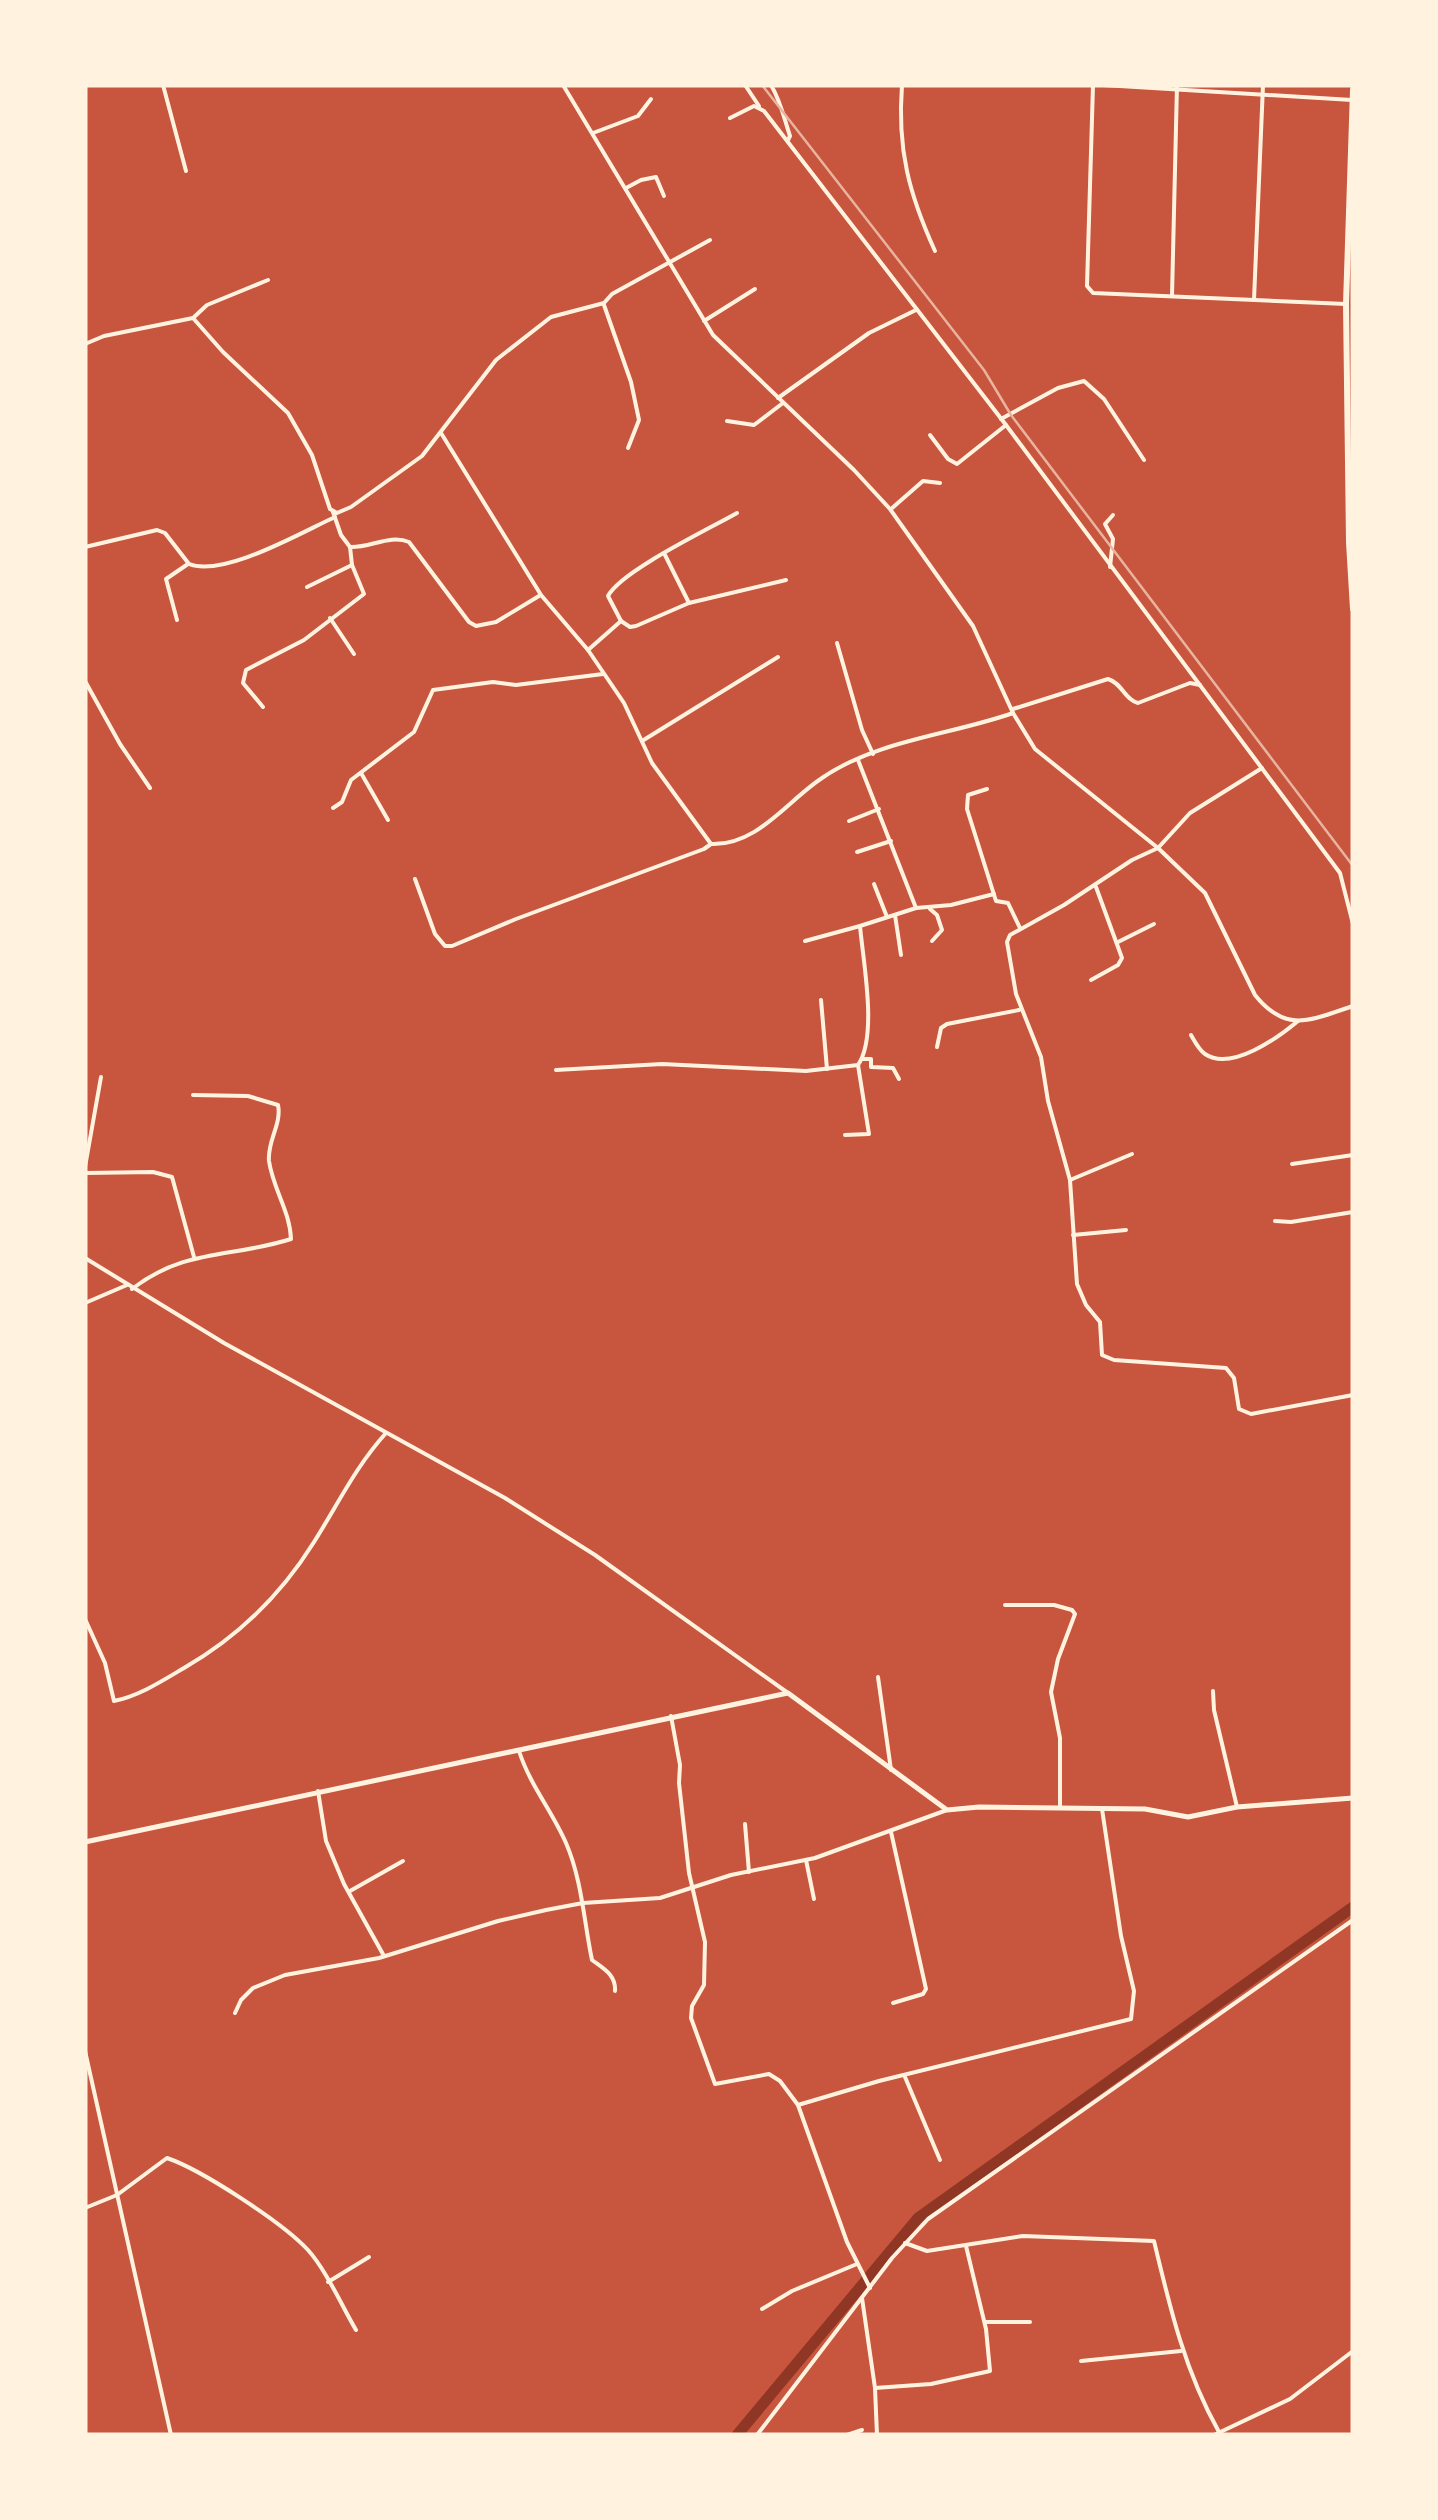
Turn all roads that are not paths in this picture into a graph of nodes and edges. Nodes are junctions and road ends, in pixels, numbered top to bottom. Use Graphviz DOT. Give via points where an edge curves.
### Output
graph roads {
  1 [pos="163,85"];
  2 [pos="563,85"];
  3 [pos="745,85"];
  4 [pos="771,85"];
  5 [pos="902,85"];
  6 [pos="1093,85"];
  7 [pos="1103,85"];
  8 [pos="1263,85"];
  9 [pos="1177,87"];
  10 [pos="1353,90"];
  11 [pos="1263,93"];
  12 [pos="652,99"];
  13 [pos="1352,100"];
  14 [pos="759,106"];
  15 [pos="730,118"];
  16 [pos="592,133"];
  17 [pos="788,142"];
  18 [pos="186,172"];
  19 [pos="626,188"];
  20 [pos="664,196"];
  21 [pos="710,240"];
  22 [pos="936,251"];
  23 [pos="670,262"];
  24 [pos="268,280"];
  25 [pos="755,289"];
  26 [pos="1172,296"];
  27 [pos="1254,300"];
  28 [pos="604,303"];
  29 [pos="1346,304"];
  30 [pos="916,310"];
  31 [pos="193,318"];
  32 [pos="703,321"];
  33 [pos="85,344"];
  34 [pos="780,401"];
  35 [pos="1001,419"];
  36 [pos="727,420"];
  37 [pos="1006,425"];
  38 [pos="440,433"];
  39 [pos="930,435"];
  40 [pos="628,448"];
  41 [pos="1144,460"];
  42 [pos="940,483"];
  43 [pos="890,510"];
  44 [pos="737,513"];
  45 [pos="334,514"];
  46 [pos="1113,515"];
  47 [pos="85,547"];
  48 [pos="350,547"];
  49 [pos="665,554"];
  50 [pos="190,564"];
  51 [pos="352,565"];
  52 [pos="1110,567"];
  53 [pos="786,580"];
  54 [pos="307,587"];
  55 [pos="541,595"];
  56 [pos="689,603"];
  57 [pos="1353,609"];
  58 [pos="330,618"];
  59 [pos="178,620"];
  60 [pos="621,620"];
  61 [pos="837,643"];
  62 [pos="588,650"];
  63 [pos="354,654"];
  64 [pos="778,657"];
  65 [pos="603,674"];
  66 [pos="85,681"];
  67 [pos="1200,686"];
  68 [pos="264,707"];
  69 [pos="1012,711"];
  70 [pos="642,741"];
  71 [pos="873,754"];
  72 [pos="858,760"];
  73 [pos="1262,768"];
  74 [pos="361,773"];
  75 [pos="150,788"];
  76 [pos="987,789"];
  77 [pos="333,808"];
  78 [pos="879,809"];
  79 [pos="388,820"];
  80 [pos="849,821"];
  81 [pos="891,841"];
  82 [pos="711,844"];
  83 [pos="1158,848"];
  84 [pos="857,852"];
  85 [pos="415,879"];
  86 [pos="874,884"];
  87 [pos="1096,885"];
  88 [pos="994,894"];
  89 [pos="927,907"];
  90 [pos="916,908"];
  91 [pos="895,914"];
  92 [pos="886,917"];
  93 [pos="1154,924"];
  94 [pos="1353,924"];
  95 [pos="860,926"];
  96 [pos="1020,928"];
  97 [pos="805,941"];
  98 [pos="932,941"];
  99 [pos="1117,943"];
  100 [pos="901,955"];
  101 [pos="1091,980"];
  102 [pos="821,1000"];
  103 [pos="1353,1006"];
  104 [pos="1021,1010"];
  105 [pos="1298,1021"];
  106 [pos="1191,1035"];
  107 [pos="938,1047"];
  108 [pos="861,1062"];
  109 [pos="826,1069"];
  110 [pos="556,1070"];
  111 [pos="101,1077"];
  112 [pos="899,1079"];
  113 [pos="193,1095"];
  114 [pos="846,1134"];
  115 [pos="1132,1154"];
  116 [pos="1353,1155"];
  117 [pos="1292,1164"];
  118 [pos="85,1170"];
  119 [pos="1070,1180"];
  120 [pos="1353,1212"];
  121 [pos="1276,1221"];
  122 [pos="1126,1230"];
  123 [pos="1073,1236"];
  124 [pos="194,1257"];
  125 [pos="85,1258"];
  126 [pos="130,1287"];
  127 [pos="85,1303"];
  128 [pos="1353,1396"];
  129 [pos="386,1433"];
  130 [pos="1005,1604"];
  131 [pos="85,1619"];
  132 [pos="878,1677"];
  133 [pos="1213,1690"];
  134 [pos="788,1693"];
  135 [pos="671,1716"];
  136 [pos="518,1748"];
  137 [pos="891,1770"];
  138 [pos="318,1792"];
  139 [pos="1353,1798"];
  140 [pos="1060,1808"];
  141 [pos="1102,1808"];
  142 [pos="1237,1808"];
  143 [pos="947,1810"];
  144 [pos="746,1824"];
  145 [pos="891,1832"];
  146 [pos="85,1842"];
  147 [pos="806,1860"];
  148 [pos="403,1861"];
  149 [pos="749,1872"];
  150 [pos="693,1887"];
  151 [pos="348,1892"];
  152 [pos="814,1898"];
  153 [pos="582,1903"];
  154 [pos="1353,1920"];
  155 [pos="384,1956"];
  156 [pos="615,1991"];
  157 [pos="893,2003"];
  158 [pos="235,2013"];
  159 [pos="85,2051"];
  160 [pos="905,2076"];
  161 [pos="798,2105"];
  162 [pos="940,2160"];
  163 [pos="117,2195"];
  164 [pos="85,2208"];
  165 [pos="905,2242"];
  166 [pos="966,2244"];
  167 [pos="369,2257"];
  168 [pos="857,2264"];
  169 [pos="328,2282"];
  170 [pos="869,2285"];
  171 [pos="862,2298"];
  172 [pos="762,2309"];
  173 [pos="985,2322"];
  174 [pos="1030,2322"];
  175 [pos="356,2330"];
  176 [pos="1182,2351"];
  177 [pos="1353,2351"];
  178 [pos="1080,2361"];
  179 [pos="875,2388"];
  180 [pos="862,2430"];
  181 [pos="1217,2434"];
  182 [pos="171,2435"];
  183 [pos="757,2435"];
  184 [pos="847,2435"];
  185 [pos="876,2435"];
  1 -- 18 [label="street"];
  2 -- 16 [label="street"];
  3 -- 14 [label="street"];
  4 -- 17 [label="street"];
  5 -- 22 [label="street" via="908,182"];
  6 -- 26 [label="street" via="1087,286 1098,296"];
  7 -- 9 [label="street"];
  8 -- 11 [label="street"];
  9 -- 11 [label="street"];
  9 -- 26 [label="street"];
  10 -- 13 [label="main road"];
  11 -- 13 [label="street"];
  11 -- 27 [label="street"];
  12 -- 16 [label="street" via="638,116"];
  13 -- 29 [label="main road"];
  14 -- 15 [label="street"];
  14 -- 17 [label="street"];
  16 -- 19 [label="street"];
  17 -- 30 [label="street"];
  19 -- 20 [label="street" via="651,176"];
  19 -- 23 [label="street"];
  21 -- 23 [label="street"];
  23 -- 28 [label="street"];
  23 -- 32 [label="street"];
  24 -- 31 [label="street" via="207,305"];
  25 -- 32 [label="street"];
  26 -- 27 [label="street"];
  27 -- 29 [label="street"];
  28 -- 38 [label="street" via="550,317 496,360"];
  28 -- 40 [label="street" via="639,420"];
  29 -- 57 [label="main road"];
  30 -- 34 [label="street" via="869,334"];
  30 -- 35 [label="street"];
  31 -- 33 [label="street"];
  31 -- 45 [label="street" via="288,413"];
  32 -- 34 [label="street"];
  34 -- 36 [label="street" via="754,425"];
  34 -- 43 [label="street"];
  35 -- 37 [label="street"];
  35 -- 41 [label="street" via="1084,381 1104,399"];
  37 -- 39 [label="street" via="957,464"];
  37 -- 52 [label="street"];
  38 -- 45 [label="street" via="408,469"];
  38 -- 55 [label="street"];
  42 -- 43 [label="street" via="923,482"];
  43 -- 69 [label="street" via="973,626"];
  44 -- 49 [label="street"];
  45 -- 48 [label="street"];
  45 -- 50 [label="street" via="243,558 210,567"];
  46 -- 52 [label="street" via="1104,524 1113,540"];
  47 -- 50 [label="street" via="157,530"];
  48 -- 51 [label="street"];
  48 -- 55 [label="street" via="396,538 409,542 476,626"];
  49 -- 56 [label="street"];
  49 -- 60 [label="street" via="609,592"];
  50 -- 59 [label="street" via="166,579"];
  51 -- 54 [label="street"];
  51 -- 58 [label="street" via="364,594"];
  52 -- 67 [label="street"];
  53 -- 56 [label="street"];
  55 -- 62 [label="street"];
  56 -- 60 [label="street" via="636,626"];
  58 -- 63 [label="street"];
  58 -- 68 [label="street" via="304,640 246,670 243,683"];
  60 -- 62 [label="street"];
  61 -- 71 [label="street"];
  62 -- 65 [label="street"];
  64 -- 70 [label="street"];
  65 -- 70 [label="street"];
  65 -- 74 [label="street" via="433,690 414,732"];
  66 -- 75 [label="street"];
  67 -- 69 [label="street" via="1138,703 1108,679"];
  67 -- 73 [label="street"];
  69 -- 71 [label="street"];
  69 -- 83 [label="street" via="1034,749"];
  70 -- 82 [label="street"];
  71 -- 72 [label="street"];
  72 -- 78 [label="street"];
  72 -- 82 [label="street" via="820,779 750,834"];
  73 -- 83 [label="street" via="1190,813"];
  73 -- 94 [label="street" via="1340,873"];
  74 -- 77 [label="street"];
  74 -- 79 [label="street"];
  76 -- 88 [label="street" via="968,794 966,801"];
  78 -- 80 [label="street"];
  78 -- 81 [label="street"];
  81 -- 84 [label="street"];
  81 -- 90 [label="street"];
  82 -- 85 [label="street" via="452,946 435,934"];
  83 -- 87 [label="street"];
  83 -- 105 [label="street" via="1205,893 1255,995 1280,1019"];
  86 -- 92 [label="street"];
  87 -- 96 [label="street"];
  87 -- 99 [label="street"];
  88 -- 89 [label="street"];
  88 -- 96 [label="street" via="1008,904"];
  89 -- 90 [label="street"];
  89 -- 98 [label="street" via="942,922"];
  90 -- 91 [label="street"];
  91 -- 92 [label="street"];
  91 -- 100 [label="street"];
  92 -- 95 [label="street"];
  93 -- 99 [label="street"];
  95 -- 97 [label="street"];
  95 -- 108 [label="street" via="867,985"];
  96 -- 104 [label="street" via="1007,942"];
  99 -- 101 [label="street" via="1121,962"];
  102 -- 109 [label="street"];
  103 -- 105 [label="street"];
  104 -- 107 [label="street" via="947,1024"];
  104 -- 119 [label="street" via="1040,1057"];
  105 -- 106 [label="street" via="1269,1043 1226,1060 1206,1055"];
  108 -- 109 [label="street"];
  108 -- 112 [label="street" via="893,1068"];
  108 -- 114 [label="street" via="870,1134"];
  109 -- 110 [label="street" via="662,1064"];
  111 -- 118 [label="street"];
  113 -- 124 [label="street" via="248,1096 278,1105 269,1161 290,1222 290,1239"];
  115 -- 119 [label="street"];
  116 -- 117 [label="street"];
  118 -- 124 [label="street" via="172,1177"];
  119 -- 123 [label="street"];
  120 -- 121 [label="street"];
  122 -- 123 [label="street"];
  123 -- 128 [label="street" via="1077,1284 1100,1322 1106,1358 1226,1368 1240,1409 1250,1414"];
  124 -- 126 [label="street"];
  125 -- 126 [label="street"];
  126 -- 127 [label="street"];
  126 -- 129 [label="street"];
  129 -- 131 [label="street" via="271,1602 204,1656 114,1701"];
  129 -- 134 [label="street" via="595,1555"];
  130 -- 140 [label="street" via="1054,1605 1075,1614 1051,1692 1060,1738"];
  132 -- 137 [label="street"];
  133 -- 142 [label="street"];
  134 -- 135 [label="street"];
  134 -- 137 [label="street"];
  135 -- 136 [label="street"];
  135 -- 150 [label="street"];
  136 -- 138 [label="street"];
  136 -- 153 [label="street" via="568,1847"];
  137 -- 143 [label="street"];
  138 -- 146 [label="street"];
  138 -- 151 [label="street" via="326,1841"];
  139 -- 142 [label="street"];
  140 -- 141 [label="street"];
  140 -- 143 [label="street"];
  141 -- 142 [label="street" via="1188,1817"];
  141 -- 160 [label="street" via="1134,1991 1132,2019"];
  143 -- 145 [label="street"];
  144 -- 149 [label="street"];
  145 -- 147 [label="street"];
  145 -- 157 [label="street" via="926,1989"];
  147 -- 149 [label="street"];
  147 -- 152 [label="street"];
  148 -- 151 [label="street"];
  149 -- 150 [label="street"];
  150 -- 153 [label="street" via="660,1898"];
  150 -- 161 [label="street" via="705,1942 704,1984 691,2018 715,2084 769,2074"];
  151 -- 155 [label="street"];
  153 -- 155 [label="street"];
  153 -- 156 [label="street" via="592,1960 610,1974"];
  154 -- 165 [label="street" via="928,2219"];
  155 -- 158 [label="street" via="267,1981"];
  159 -- 163 [label="street"];
  160 -- 161 [label="street"];
  160 -- 162 [label="street"];
  161 -- 168 [label="street"];
  163 -- 164 [label="street"];
  163 -- 169 [label="street" via="167,2158 184,2164 306,2248"];
  163 -- 182 [label="street"];
  165 -- 166 [label="street" via="927,2250"];
  165 -- 170 [label="street"];
  166 -- 173 [label="street"];
  166 -- 176 [label="street" via="1023,2236 1154,2241"];
  167 -- 169 [label="street"];
  168 -- 170 [label="street"];
  168 -- 172 [label="street"];
  169 -- 175 [label="street"];
  170 -- 171 [label="street"];
  171 -- 179 [label="street"];
  171 -- 183 [label="street"];
  173 -- 174 [label="street"];
  173 -- 179 [label="street" via="990,2371"];
  176 -- 178 [label="street"];
  176 -- 181 [label="street"];
  177 -- 181 [label="street" via="1290,2399"];
  179 -- 185 [label="street"];
  180 -- 184 [label="street"];
}
